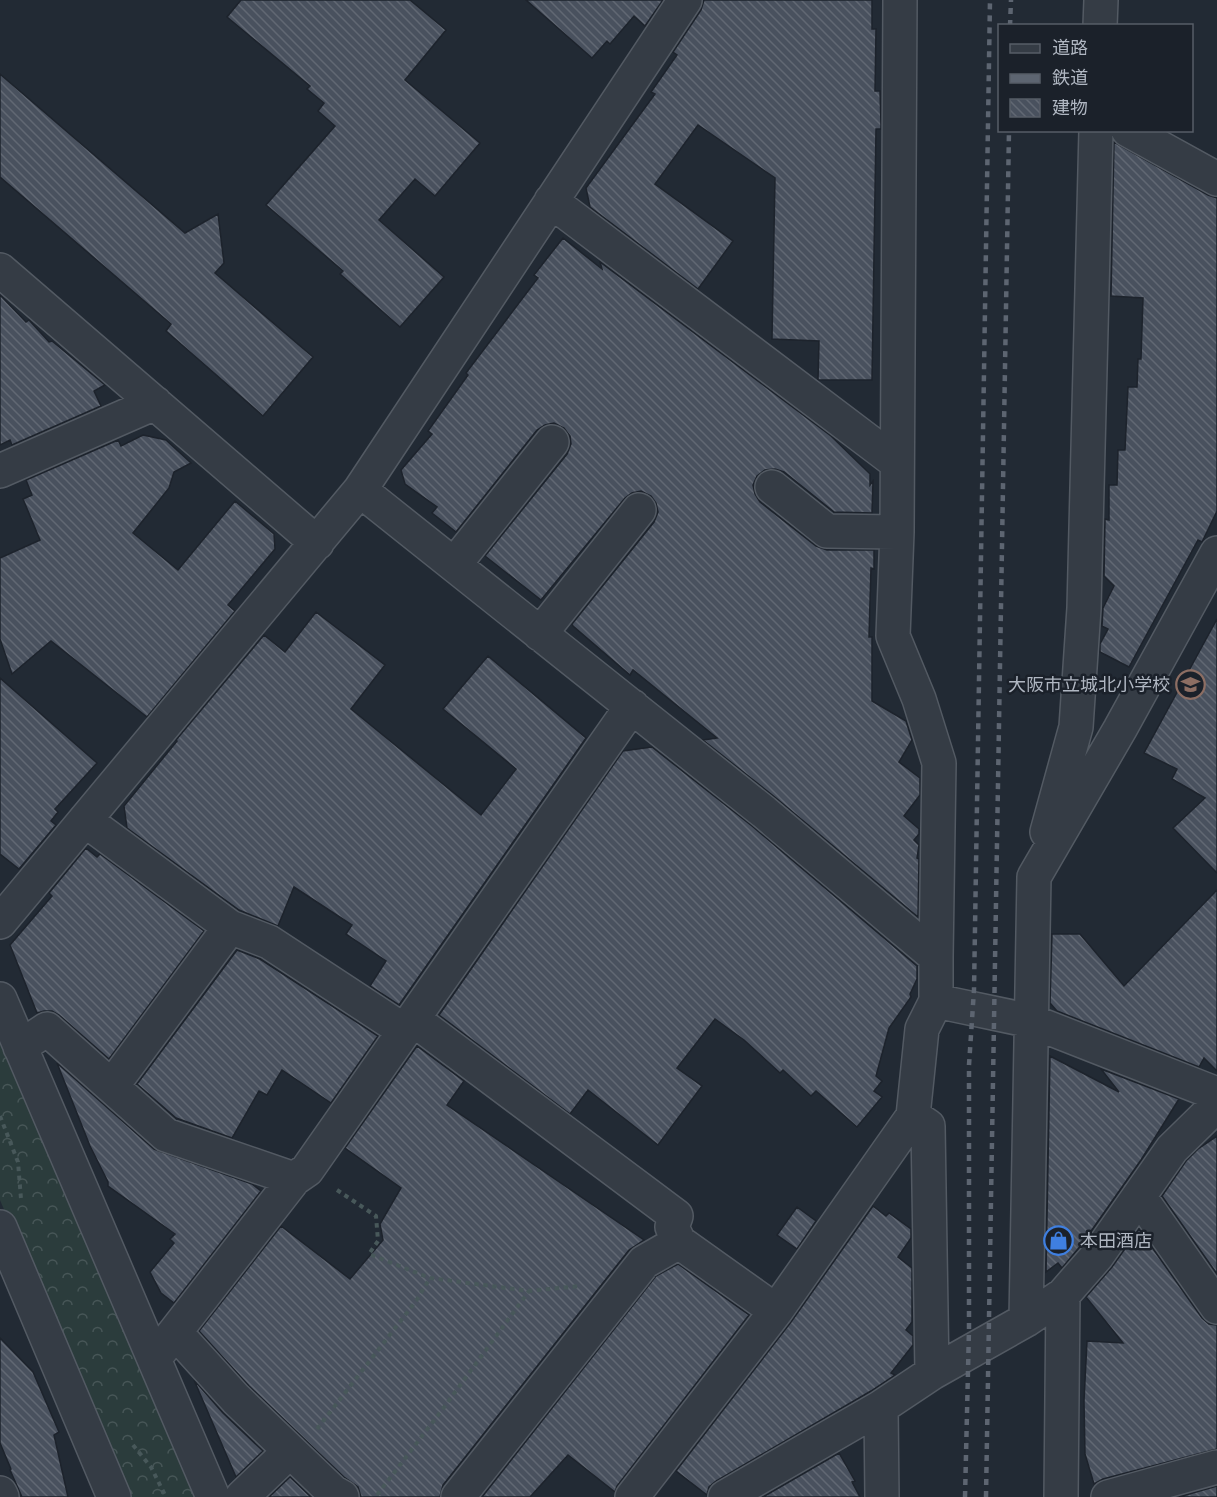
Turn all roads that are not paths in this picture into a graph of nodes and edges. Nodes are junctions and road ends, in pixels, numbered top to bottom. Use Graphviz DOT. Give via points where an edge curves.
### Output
graph roads {
  1 [pos="685,0"];
  2 [pos="900,0"];
  3 [pos="1101,0"];
  4 [pos="1100,24"];
  5 [pos="1096,132"];
  6 [pos="1132,132"];
  7 [pos="1217,179"];
  8 [pos="551,201"];
  9 [pos="0,270"];
  10 [pos="155,404"];
  11 [pos="552,442"];
  12 [pos="896,462"];
  13 [pos="0,471"];
  14 [pos="772,487"];
  15 [pos="360,490"];
  16 [pos="639,510"];
  17 [pos="897,532"];
  18 [pos="316,543"];
  19 [pos="1217,553"];
  20 [pos="454,565"];
  21 [pos="540,634"];
  22 [pos="632,706"];
  23 [pos="86,820"];
  24 [pos="1034,877"];
  25 [pos="0,922"];
  26 [pos="230,927"];
  27 [pos="936,957"];
  28 [pos="0,999"];
  29 [pos="936,1001"];
  30 [pos="1031,1021"];
  31 [pos="408,1024"];
  32 [pos="20,1047"];
  33 [pos="112,1086"];
  34 [pos="1215,1107"];
  35 [pos="913,1116"];
  36 [pos="300,1174"];
  37 [pos="1140,1196"];
  38 [pos="0,1227"];
  39 [pos="679,1242"];
  40 [pos="1063,1295"];
  41 [pos="1217,1307"];
  42 [pos="776,1311"];
  43 [pos="1026,1320"];
  44 [pos="175,1332"];
  45 [pos="154,1359"];
  46 [pos="932,1373"];
  47 [pos="881,1407"];
  48 [pos="292,1454"];
  49 [pos="1217,1467"];
  50 [pos="114,1497"];
  51 [pos="213,1497"];
  52 [pos="242,1497"];
  53 [pos="342,1497"];
  54 [pos="458,1497"];
  55 [pos="632,1497"];
  56 [pos="725,1497"];
  57 [pos="882,1497"];
  58 [pos="1061,1497"];
  59 [pos="1108,1497"];
  1 -- 8 [label="street"];
  2 -- 12 [label="street"];
  3 -- 4 [label="street"];
  5 -- 24 [label="street" via="1084,608 1076,727"];
  6 -- 7 [label="street"];
  8 -- 12 [label="street"];
  8 -- 15 [label="street"];
  9 -- 10 [label="street"];
  10 -- 13 [label="street"];
  10 -- 18 [label="street"];
  11 -- 20 [label="street"];
  12 -- 17 [label="street"];
  14 -- 17 [label="street" via="827,531"];
  15 -- 18 [label="street"];
  15 -- 20 [label="street"];
  16 -- 21 [label="street"];
  17 -- 27 [label="street" via="893,636 939,763"];
  18 -- 23 [label="street"];
  19 -- 24 [label="street"];
  20 -- 21 [label="street"];
  21 -- 22 [label="street"];
  22 -- 27 [label="street"];
  22 -- 31 [label="street"];
  23 -- 25 [label="street"];
  23 -- 26 [label="street"];
  24 -- 30 [label="street"];
  26 -- 31 [label="street" via="269,942"];
  26 -- 33 [label="street"];
  27 -- 29 [label="street"];
  28 -- 32 [label="street"];
  29 -- 30 [label="street"];
  29 -- 35 [label="street" via="922,1029"];
  30 -- 34 [label="street"];
  30 -- 43 [label="street"];
  31 -- 36 [label="street"];
  31 -- 39 [label="street" via="676,1216 672,1227"];
  32 -- 33 [label="street" via="47,1029"];
  32 -- 45 [label="street"];
  33 -- 36 [label="street" via="166,1135"];
  34 -- 37 [label="street" via="1172,1149"];
  35 -- 42 [label="street"];
  35 -- 46 [label="street" via="928,1126"];
  36 -- 44 [label="street"];
  37 -- 40 [label="street"];
  37 -- 41 [label="street"];
  38 -- 50 [label="street"];
  39 -- 42 [label="street"];
  39 -- 54 [label="street" via="644,1262"];
  40 -- 43 [label="street"];
  40 -- 58 [label="street"];
  42 -- 55 [label="street"];
  43 -- 46 [label="street"];
  44 -- 45 [label="street"];
  44 -- 48 [label="street"];
  45 -- 51 [label="street"];
  46 -- 47 [label="street"];
  47 -- 56 [label="street"];
  47 -- 57 [label="street"];
  48 -- 52 [label="street"];
  48 -- 53 [label="street"];
  49 -- 59 [label="street"];
}
